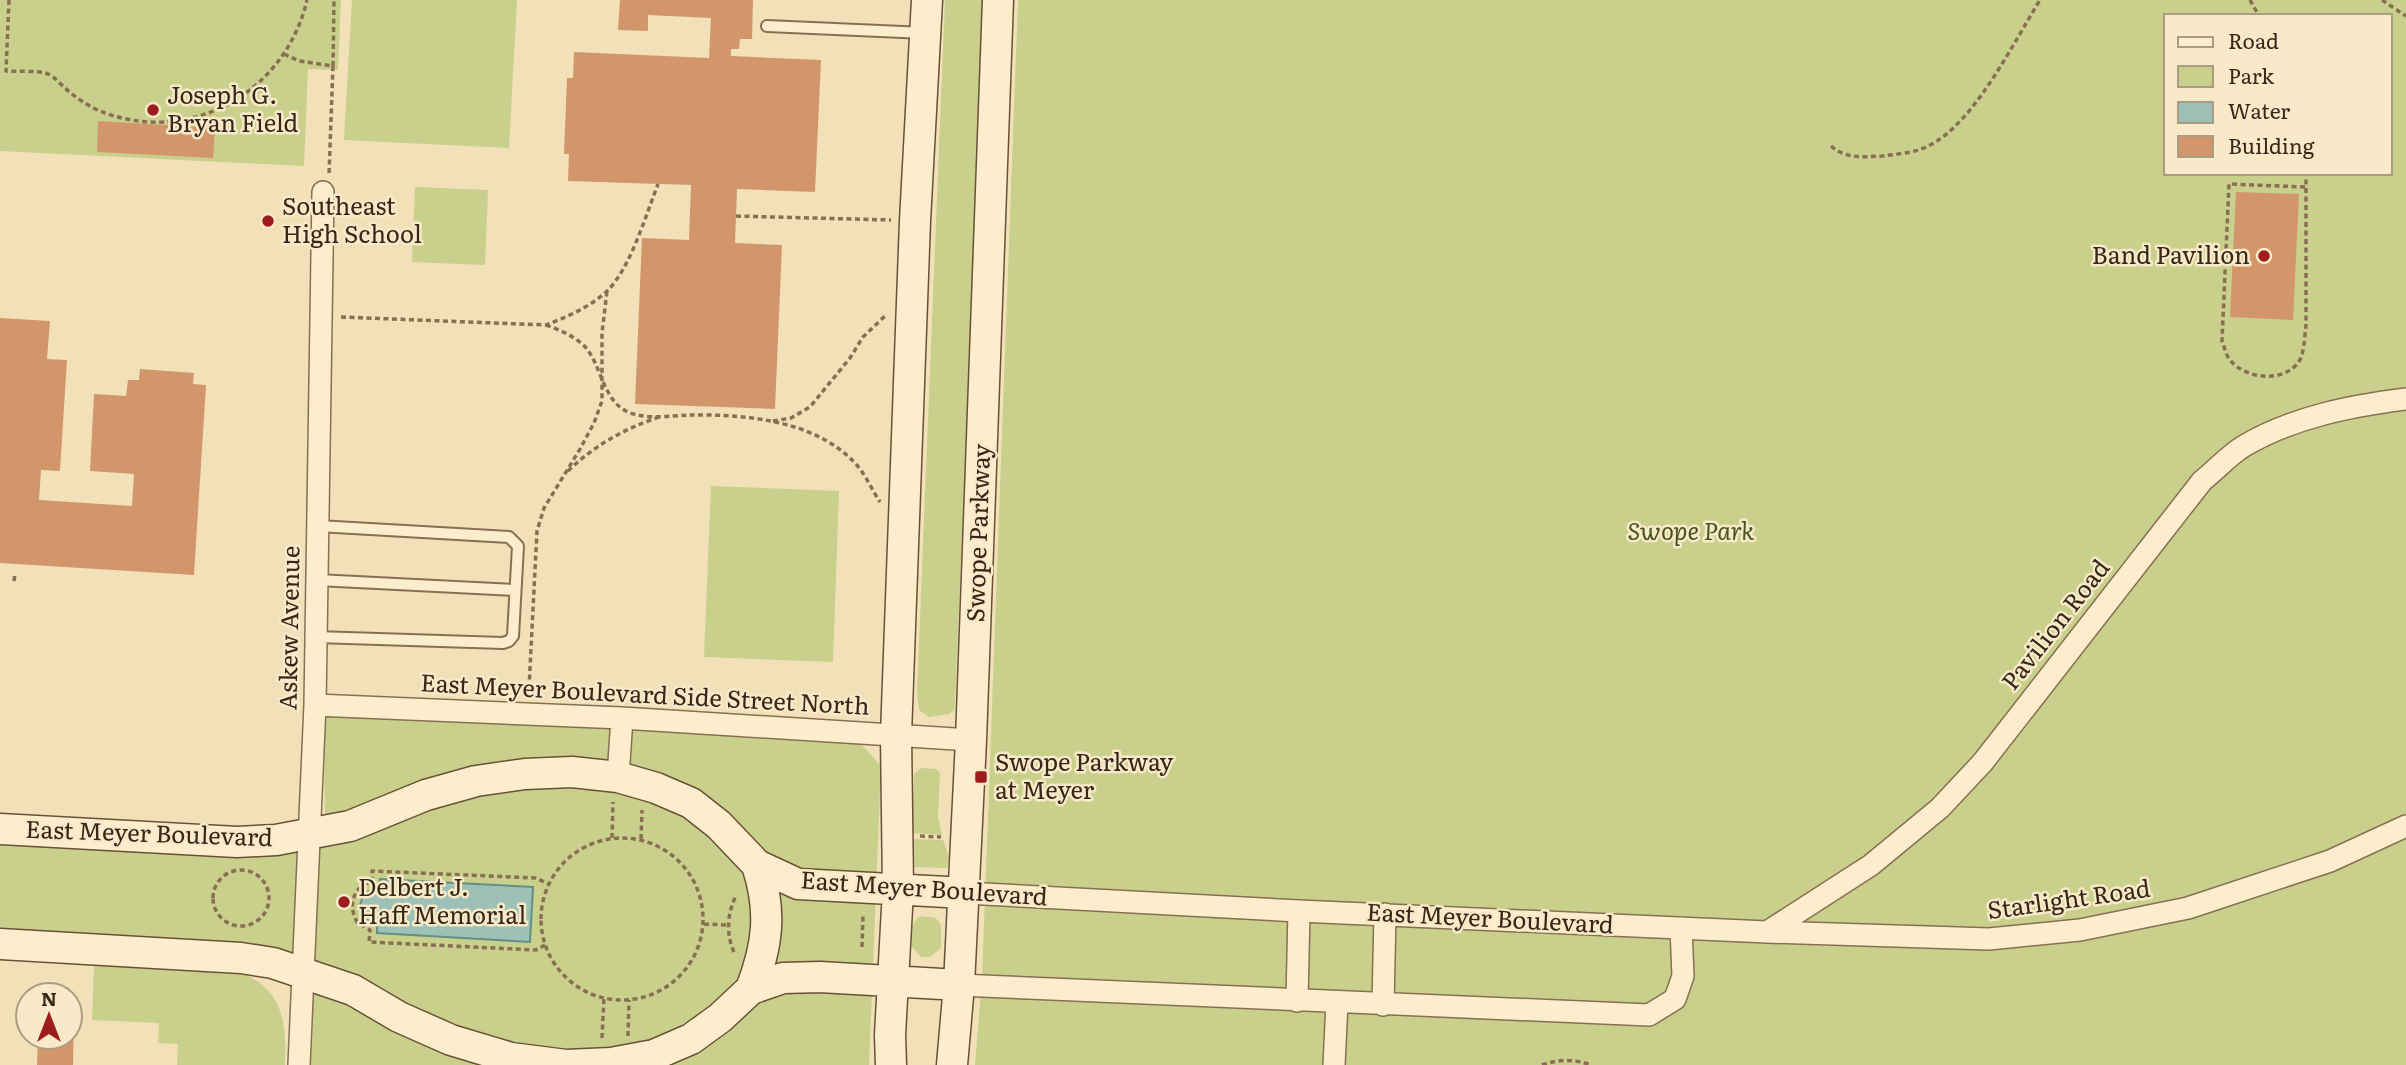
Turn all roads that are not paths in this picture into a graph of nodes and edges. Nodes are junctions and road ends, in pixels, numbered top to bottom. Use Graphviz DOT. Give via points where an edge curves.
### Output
graph roads {
  1 [pos="927,0"];
  2 [pos="998,0"];
  3 [pos="767,26"];
  4 [pos="926,33"];
  5 [pos="326,185"];
  6 [pos="2406,399"];
  7 [pos="318,526"];
  8 [pos="317,580"];
  9 [pos="516,590"];
  10 [pos="316,637"];
  11 [pos="315,705"];
  12 [pos="622,718"];
  13 [pos="896,735"];
  14 [pos="971,740"];
  15 [pos="616,786"];
  16 [pos="2406,826"];
  17 [pos="0,829"];
  18 [pos="309,835"];
  19 [pos="757,865"];
  20 [pos="898,890"];
  21 [pos="965,893"];
  22 [pos="1299,911"];
  23 [pos="1385,914"];
  24 [pos="1681,928"];
  25 [pos="1768,932"];
  26 [pos="0,944"];
  27 [pos="302,973"];
  28 [pos="894,982"];
  29 [pos="959,985"];
  30 [pos="751,989"];
  31 [pos="1297,1001"];
  32 [pos="1337,1003"];
  33 [pos="1383,1005"];
  34 [pos="608,1056"];
  35 [pos="299,1065"];
  36 [pos="891,1065"];
  37 [pos="952,1065"];
  38 [pos="1334,1065"];
  1 -- 4 [label="main road"];
  2 -- 14 [label="main road, Swope Parkway"];
  3 -- 4 [label="lane"];
  4 -- 13 [label="main road"];
  5 -- 7 [label="street, Askew Avenue"];
  6 -- 25 [label="street, Pavilion Road" via="2341,409 2297,422 2244,446 2202,481 1983,762 1940,807 1871,865"];
  7 -- 8 [label="street, Askew Avenue"];
  7 -- 9 [label="lane" via="509,537 518,546"];
  8 -- 9 [label="lane"];
  8 -- 10 [label="street, Askew Avenue"];
  9 -- 10 [label="lane" via="513,635 503,643"];
  10 -- 11 [label="street, Askew Avenue"];
  11 -- 12 [label="street, East Meyer Boulevard Side Street North"];
  11 -- 18 [label="street, Askew Avenue"];
  12 -- 13 [label="street, East Meyer Boulevard Side Street North"];
  12 -- 15 [label="street"];
  13 -- 14 [label="street, East Meyer Boulevard Side Street North"];
  13 -- 20 [label="main road"];
  14 -- 21 [label="main road, Swope Parkway"];
  15 -- 18 [label="main road, East Meyer Boulevard" via="572,772 476,781 426,795 349,826"];
  15 -- 19 [label="main road, East Meyer Boulevard" via="656,788 691,803"];
  16 -- 25 [label="street, Starlight Road" via="2330,861 2188,908 2080,930 1989,939"];
  17 -- 18 [label="main road, East Meyer Boulevard" via="237,842"];
  18 -- 27 [label="street, Askew Avenue"];
  19 -- 20 [label="main road, East Meyer Boulevard" via="797,884"];
  19 -- 30 [label="main road" via="765,889 765,945"];
  20 -- 21 [label="main road, East Meyer Boulevard"];
  20 -- 28 [label="main road"];
  21 -- 22 [label="street, East Meyer Boulevard"];
  21 -- 29 [label="main road, Swope Parkway"];
  22 -- 23 [label="street, East Meyer Boulevard"];
  22 -- 31 [label="street"];
  23 -- 24 [label="street, East Meyer Boulevard"];
  23 -- 33 [label="street"];
  24 -- 25 [label="street, Starlight Road"];
  24 -- 33 [label="street" via="1683,976 1675,999 1649,1016"];
  26 -- 27 [label="main road" via="241,958"];
  27 -- 34 [label="main road" via="353,990 451,1040 512,1058 566,1065"];
  27 -- 35 [label="street, Askew Avenue"];
  28 -- 29 [label="main road"];
  28 -- 30 [label="main road" via="783,978"];
  28 -- 36 [label="main road"];
  29 -- 31 [label="street"];
  29 -- 37 [label="main road, Swope Parkway"];
  30 -- 34 [label="main road" via="691,1039 654,1055"];
  31 -- 32 [label="street"];
  32 -- 33 [label="street"];
  32 -- 38 [label="street"];
}
